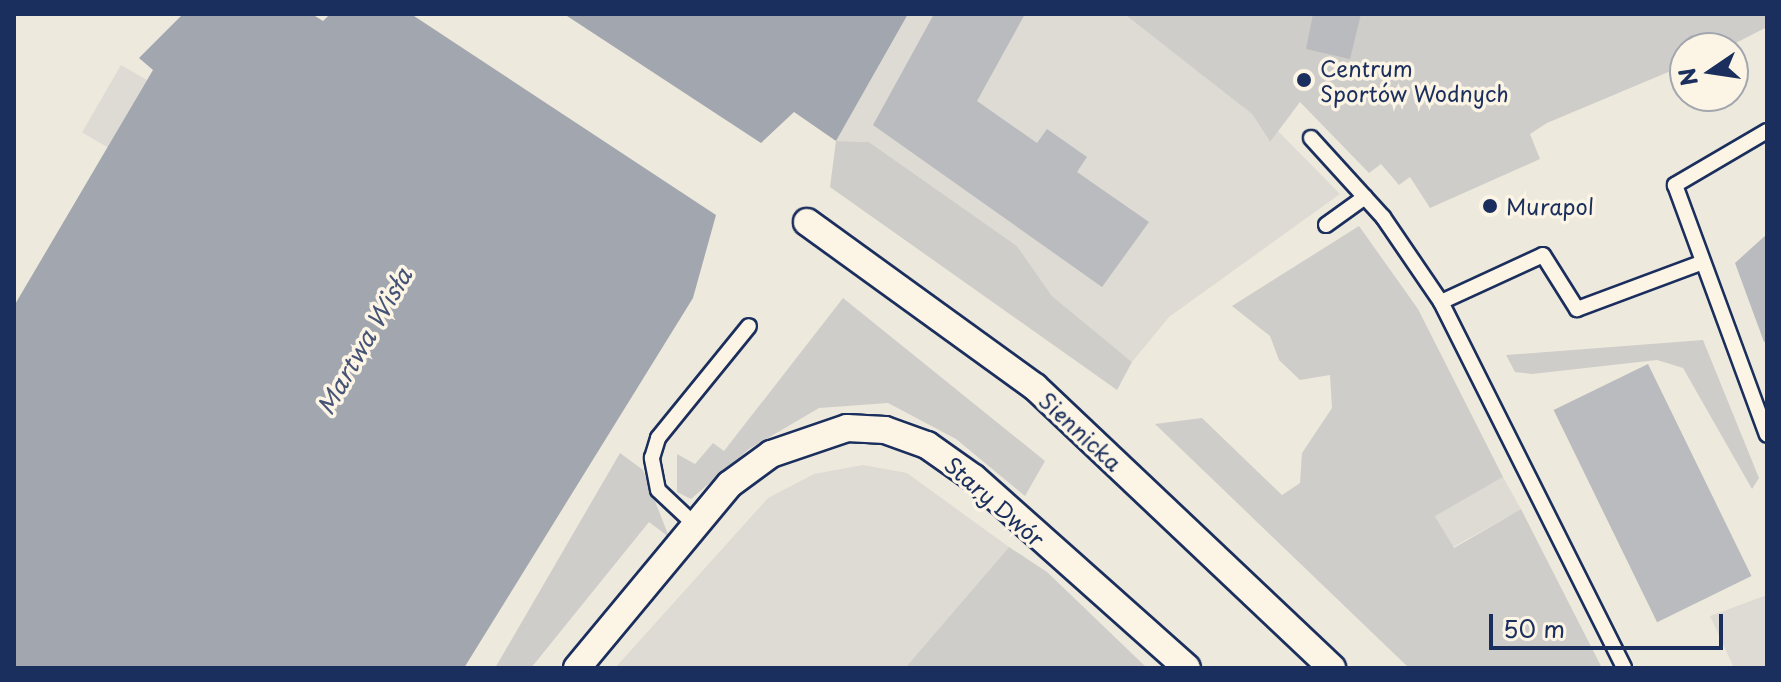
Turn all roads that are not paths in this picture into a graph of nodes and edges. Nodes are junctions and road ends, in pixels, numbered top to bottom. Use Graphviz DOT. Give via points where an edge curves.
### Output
graph roads {
  1 [pos="1767,131"];
  2 [pos="1311,138"];
  3 [pos="1365,197"];
  4 [pos="807,222"];
  5 [pos="1326,225"];
  6 [pos="1701,263"];
  7 [pos="1441,302"];
  8 [pos="749,326"];
  9 [pos="1767,435"];
  10 [pos="693,523"];
  11 [pos="577,668"];
  12 [pos="1187,668"];
  13 [pos="1332,668"];
  14 [pos="1624,668"];
  1 -- 6 [label="lane" via="1675,185"];
  2 -- 3 [label="lane"];
  3 -- 5 [label="lane"];
  3 -- 7 [label="lane"];
  4 -- 13 [label="street, Siennicka" via="952,320 1077,427"];
  6 -- 7 [label="lane" via="1577,309 1543,255"];
  6 -- 9 [label="lane"];
  7 -- 14 [label="lane"];
  8 -- 10 [label="lane" via="658,438 652,458 658,490"];
  10 -- 11 [label="street, Stary Dwór"];
  10 -- 12 [label="street, Stary Dwór" via="771,454 847,428 885,430 927,445 974,478"];
}
